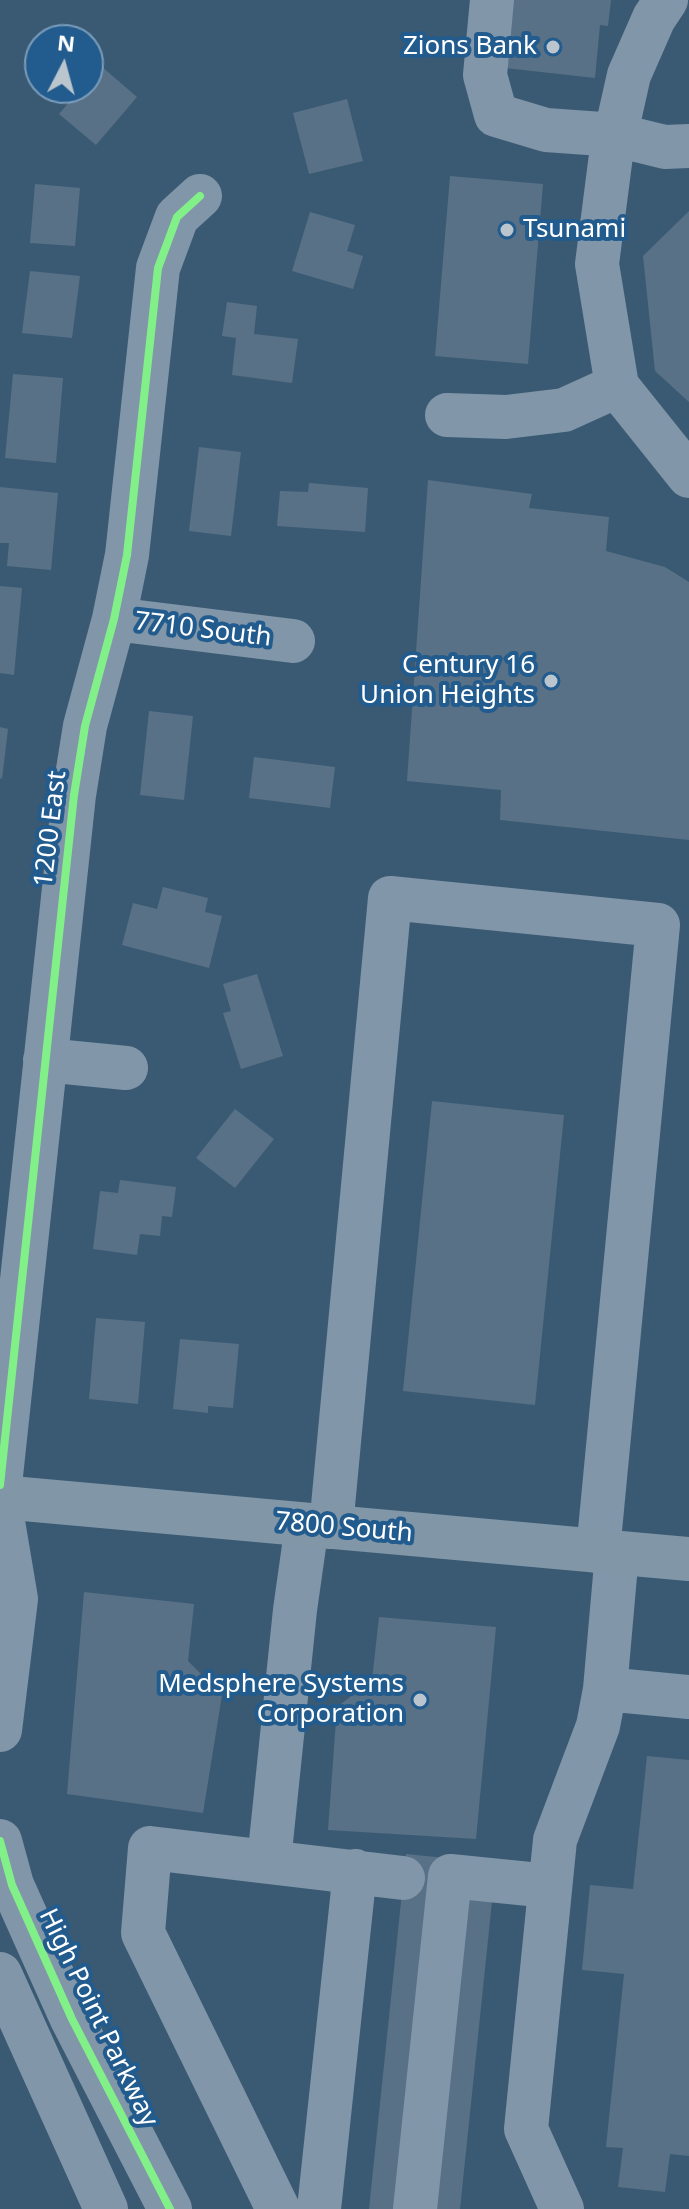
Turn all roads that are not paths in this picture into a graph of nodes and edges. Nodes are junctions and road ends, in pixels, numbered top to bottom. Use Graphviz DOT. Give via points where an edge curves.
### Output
graph roads {
  1 [pos="492,0"];
  2 [pos="666,0"];
  3 [pos="616,135"];
  4 [pos="689,146"];
  5 [pos="200,196"];
  6 [pos="617,386"];
  7 [pos="447,415"];
  8 [pos="689,476"];
  9 [pos="114,619"];
  10 [pos="293,641"];
  11 [pos="45,1060"];
  12 [pos="126,1068"];
  13 [pos="0,1485"];
  14 [pos="0,1497"];
  15 [pos="0,1504"];
  16 [pos="319,1526"];
  17 [pos="608,1552"];
  18 [pos="689,1559"];
  19 [pos="605,1689"];
  20 [pos="689,1697"];
  21 [pos="0,1730"];
  22 [pos="0,1841"];
  23 [pos="269,1861"];
  24 [pos="355,1871"];
  25 [pos="403,1878"];
  26 [pos="549,1886"];
  27 [pos="0,1974"];
  28 [pos="106,2209"];
  29 [pos="170,2209"];
  30 [pos="278,2209"];
  31 [pos="319,2209"];
  32 [pos="415,2209"];
  33 [pos="562,2209"];
  1 -- 3 [label="street" via="485,75 496,115 546,130"];
  2 -- 3 [label="street" via="629,75"];
  3 -- 4 [label="street" via="665,147"];
  3 -- 6 [label="street" via="597,264"];
  5 -- 9 [label="street, 1200 East" via="177,217 158,268 127,555"];
  6 -- 7 [label="street" via="564,410 506,417"];
  6 -- 8 [label="street"];
  9 -- 10 [label="street, 7710 South"];
  9 -- 11 [label="street, 1200 East" via="82,740"];
  11 -- 12 [label="street"];
  11 -- 13 [label="street, 1200 East"];
  14 -- 16 [label="main road, 7800 South"];
  15 -- 21 [label="street" via="16,1599"];
  16 -- 17 [label="main road, 7800 South"];
  16 -- 17 [label="street" via="390,898 658,925"];
  16 -- 23 [label="street" via="295,1610"];
  17 -- 18 [label="main road, 7800 South"];
  17 -- 19 [label="street"];
  19 -- 20 [label="street"];
  19 -- 26 [label="street" via="598,1726 555,1840"];
  22 -- 29 [label="street, High Point Parkway" via="12,1885 72,2019"];
  23 -- 24 [label="street"];
  23 -- 30 [label="street" via="150,1848 143,1933"];
  24 -- 25 [label="street"];
  24 -- 31 [label="street"];
  26 -- 32 [label="street" via="450,1876"];
  26 -- 33 [label="street" via="526,2129"];
  27 -- 28 [label="street"];
}
